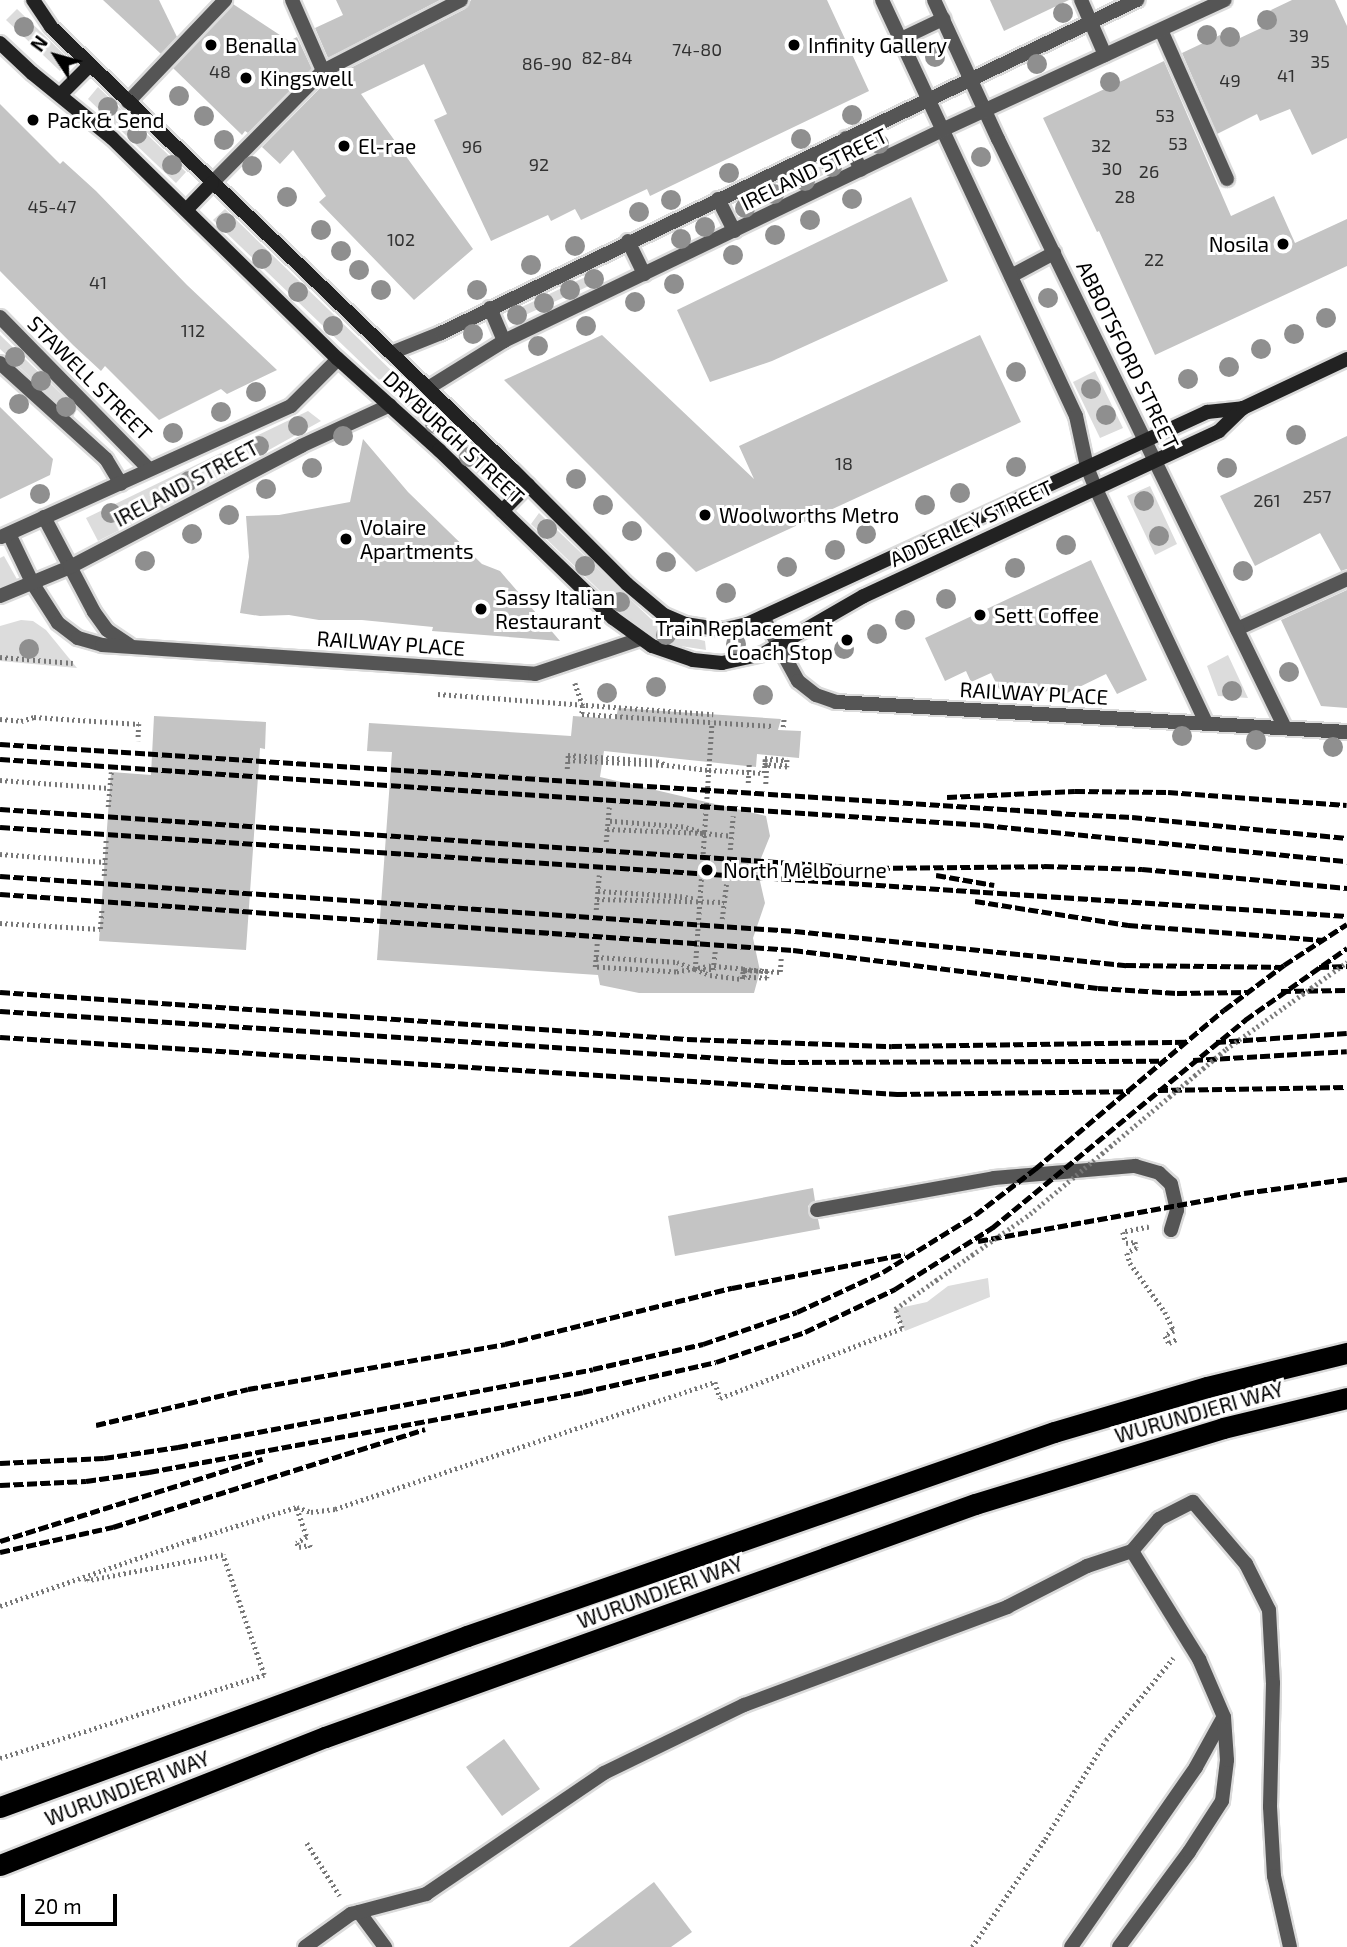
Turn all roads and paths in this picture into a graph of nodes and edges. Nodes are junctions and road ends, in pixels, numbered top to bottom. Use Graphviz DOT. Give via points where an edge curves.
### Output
graph roads {
  1 [pos="33,0"];
  2 [pos="225,0"];
  3 [pos="292,0"];
  4 [pos="461,0"];
  5 [pos="882,0"];
  6 [pos="934,0"];
  7 [pos="1081,0"];
  8 [pos="1136,0"];
  9 [pos="1224,0"];
  10 [pos="943,19"];
  11 [pos="1090,21"];
  12 [pos="1161,30"];
  13 [pos="901,39"];
  14 [pos="0,43"];
  15 [pos="1105,55"];
  16 [pos="90,65"];
  17 [pos="323,71"];
  18 [pos="971,79"];
  19 [pos="61,95"];
  20 [pos="928,100"];
  21 [pos="128,102"];
  22 [pos="985,111"];
  23 [pos="942,130"];
  24 [pos="846,138"];
  25 [pos="861,170"];
  26 [pos="1227,179"];
  27 [pos="212,183"];
  28 [pos="718,199"];
  29 [pos="187,209"];
  30 [pos="734,231"];
  31 [pos="628,242"];
  32 [pos="1054,253"];
  33 [pos="644,274"];
  34 [pos="1011,276"];
  35 [pos="490,308"];
  36 [pos="0,317"];
  37 [pos="504,341"];
  38 [pos="391,353"];
  39 [pos="338,359"];
  40 [pos="1347,359"];
  41 [pos="0,363"];
  42 [pos="428,388"];
  43 [pos="390,405"];
  44 [pos="1243,408"];
  45 [pos="1145,439"];
  46 [pos="1156,461"];
  47 [pos="1087,467"];
  48 [pos="149,469"];
  49 [pos="121,484"];
  50 [pos="528,485"];
  51 [pos="1096,489"];
  52 [pos="502,511"];
  53 [pos="44,517"];
  54 [pos="4,536"];
  55 [pos="920,545"];
  56 [pos="929,566"];
  57 [pos="70,567"];
  58 [pos="1347,579"];
  59 [pos="33,584"];
  60 [pos="0,596"];
  61 [pos="764,617"];
  62 [pos="1237,629"];
  63 [pos="712,630"];
  64 [pos="640,639"];
  65 [pos="133,646"];
  66 [pos="778,646"];
  67 [pos="568,662"];
  68 [pos="712,662"];
  69 [pos="784,717"];
  70 [pos="0,719"];
  71 [pos="712,722"];
  72 [pos="1206,723"];
  73 [pos="774,726"];
  74 [pos="783,727"];
  75 [pos="1285,728"];
  76 [pos="1347,732"];
  77 [pos="138,741"];
  78 [pos="750,761"];
  79 [pos="567,769"];
  80 [pos="709,770"];
  81 [pos="111,772"];
  82 [pos="0,780"];
  83 [pos="748,783"];
  84 [pos="766,784"];
  85 [pos="109,788"];
  86 [pos="108,807"];
  87 [pos="609,807"];
  88 [pos="733,816"];
  89 [pos="607,821"];
  90 [pos="607,829"];
  91 [pos="704,833"];
  92 [pos="731,836"];
  93 [pos="106,841"];
  94 [pos="606,842"];
  95 [pos="730,850"];
  96 [pos="0,854"];
  97 [pos="105,862"];
  98 [pos="599,875"];
  99 [pos="104,876"];
  100 [pos="726,884"];
  101 [pos="598,891"];
  102 [pos="597,899"];
  103 [pos="700,900"];
  104 [pos="724,902"];
  105 [pos="102,908"];
  106 [pos="596,910"];
  107 [pos="722,919"];
  108 [pos="0,923"];
  109 [pos="597,943"];
  110 [pos="715,951"];
  111 [pos="596,957"];
  112 [pos="781,957"];
  113 [pos="1347,962"];
  114 [pos="695,969"];
  115 [pos="743,969"];
  116 [pos="817,1210"];
  117 [pos="1172,1227"];
  118 [pos="1177,1339"];
  119 [pos="1347,1353"];
  120 [pos="1347,1398"];
  121 [pos="297,1507"];
  122 [pos="312,1550"];
  123 [pos="1132,1551"];
  124 [pos="87,1579"];
  125 [pos="0,1606"];
  126 [pos="1188,1641"];
  127 [pos="1224,1717"];
  128 [pos="0,1758"];
  129 [pos="0,1807"];
  130 [pos="307,1843"];
  131 [pos="0,1864"];
  132 [pos="355,1913"];
  133 [pos="305,1947"];
  134 [pos="385,1947"];
  135 [pos="972,1947"];
  136 [pos="1070,1947"];
  137 [pos="1119,1947"];
  138 [pos="1290,1947"];
  1 -- 16 [label="street, DRYBURGH STREET" via="51,27"];
  2 -- 21 [label="street"];
  3 -- 17 [label="street"];
  4 -- 17 [label="street"];
  5 -- 13 [label="street"];
  6 -- 10 [label="street, ABBOTSFORD STREET"];
  7 -- 11 [label="street"];
  8 -- 11 [label="street, IRELAND STREET"];
  9 -- 12 [label="street, IRELAND STREET"];
  10 -- 13 [label="street"];
  10 -- 18 [label="street, ABBOTSFORD STREET"];
  11 -- 15 [label="street"];
  11 -- 18 [label="street, IRELAND STREET"];
  12 -- 15 [label="street, IRELAND STREET"];
  12 -- 26 [label="street"];
  13 -- 20 [label="street"];
  14 -- 19 [label="street, DRYBURGH STREET"];
  15 -- 22 [label="street, IRELAND STREET"];
  16 -- 19 [label="street"];
  16 -- 21 [label="street, DRYBURGH STREET"];
  17 -- 27 [label="street"];
  18 -- 20 [label="street, IRELAND STREET"];
  18 -- 22 [label="street, ABBOTSFORD STREET"];
  19 -- 29 [label="street, DRYBURGH STREET"];
  20 -- 23 [label="street"];
  20 -- 24 [label="street, IRELAND STREET"];
  21 -- 27 [label="street, DRYBURGH STREET"];
  22 -- 23 [label="street, IRELAND STREET"];
  22 -- 32 [label="street, ABBOTSFORD STREET"];
  23 -- 25 [label="street, IRELAND STREET"];
  23 -- 34 [label="street"];
  24 -- 25 [label="street"];
  24 -- 28 [label="street, IRELAND STREET"];
  25 -- 30 [label="street, IRELAND STREET"];
  27 -- 29 [label="street"];
  27 -- 38 [label="street, DRYBURGH STREET"];
  28 -- 30 [label="street"];
  28 -- 31 [label="street, IRELAND STREET"];
  29 -- 39 [label="street, DRYBURGH STREET"];
  30 -- 33 [label="street, IRELAND STREET"];
  31 -- 33 [label="street"];
  31 -- 35 [label="street, IRELAND STREET"];
  32 -- 34 [label="street"];
  32 -- 45 [label="street, ABBOTSFORD STREET"];
  33 -- 37 [label="street, IRELAND STREET"];
  34 -- 47 [label="street" via="1076,416"];
  35 -- 37 [label="street"];
  35 -- 38 [label="street, IRELAND STREET"];
  36 -- 48 [label="street, STAWELL STREET"];
  37 -- 42 [label="street, IRELAND STREET"];
  38 -- 42 [label="street, DRYBURGH STREET"];
  39 -- 43 [label="street, DRYBURGH STREET"];
  39 -- 48 [label="street, IRELAND STREET" via="291,406"];
  40 -- 44 [label="street, ADDERLEY STREET"];
  41 -- 49 [label="street" via="106,459"];
  42 -- 50 [label="street, DRYBURGH STREET"];
  43 -- 52 [label="street, DRYBURGH STREET"];
  43 -- 57 [label="street, IRELAND STREET" via="310,441"];
  44 -- 45 [label="street, ADDERLEY STREET" via="1207,412"];
  44 -- 46 [label="street, ADDERLEY STREET" via="1219,431"];
  45 -- 46 [label="street, ABBOTSFORD STREET"];
  45 -- 47 [label="street, ADDERLEY STREET"];
  46 -- 51 [label="street, ADDERLEY STREET"];
  46 -- 62 [label="street, ABBOTSFORD STREET"];
  47 -- 51 [label="street"];
  47 -- 55 [label="street, ADDERLEY STREET"];
  48 -- 49 [label="street, IRELAND STREET"];
  49 -- 53 [label="street, IRELAND STREET"];
  50 -- 52 [label="street"];
  50 -- 63 [label="street, DRYBURGH STREET" via="646,601 673,619"];
  51 -- 56 [label="street, ADDERLEY STREET"];
  51 -- 72 [label="street"];
  52 -- 64 [label="street, DRYBURGH STREET"];
  53 -- 54 [label="street, IRELAND STREET"];
  53 -- 57 [label="street"];
  54 -- 59 [label="street, RAILWAY PLACE"];
  55 -- 56 [label="street"];
  55 -- 61 [label="street, ADDERLEY STREET"];
  56 -- 66 [label="street, ADDERLEY STREET" via="863,596"];
  57 -- 59 [label="street, IRELAND STREET"];
  57 -- 65 [label="street" via="100,622 116,638"];
  58 -- 62 [label="street"];
  59 -- 60 [label="street, IRELAND STREET"];
  59 -- 65 [label="street, RAILWAY PLACE" via="58,623 78,638"];
  61 -- 63 [label="street, ADDERLEY STREET"];
  61 -- 66 [label="street, RAILWAY PLACE"];
  62 -- 75 [label="street, ABBOTSFORD STREET"];
  64 -- 67 [label="street, RAILWAY PLACE"];
  64 -- 68 [label="street, DRYBURGH STREET" via="673,654"];
  65 -- 67 [label="street, RAILWAY PLACE" via="535,674"];
  66 -- 68 [label="street, ADDERLEY STREET" via="754,657"];
  66 -- 72 [label="street, RAILWAY PLACE" via="804,686 836,702"];
  67 -- 71 [label="path" via="582,714"];
  69 -- 74 [label="path"];
  70 -- 77 [label="path" via="139,724"];
  71 -- 73 [label="path"];
  71 -- 80 [label="path"];
  72 -- 75 [label="street, RAILWAY PLACE"];
  75 -- 76 [label="street, RAILWAY PLACE"];
  78 -- 83 [label="path"];
  79 -- 80 [label="path" via="568,760"];
  80 -- 84 [label="path" via="764,773 765,758 787,760 787,767 767,765 765,765 765,759 787,760 787,766 767,765"];
  80 -- 91 [label="path"];
  81 -- 85 [label="path"];
  82 -- 85 [label="path"];
  85 -- 86 [label="path"];
  87 -- 89 [label="path"];
  88 -- 92 [label="path"];
  89 -- 90 [label="path"];
  89 -- 91 [label="path"];
  90 -- 91 [label="path"];
  90 -- 94 [label="path"];
  91 -- 92 [label="path"];
  91 -- 103 [label="path"];
  92 -- 95 [label="path"];
  93 -- 97 [label="path"];
  96 -- 97 [label="path"];
  97 -- 99 [label="path"];
  98 -- 101 [label="path"];
  100 -- 104 [label="path"];
  101 -- 102 [label="path"];
  101 -- 103 [label="path"];
  102 -- 103 [label="path"];
  102 -- 106 [label="path"];
  103 -- 104 [label="path"];
  103 -- 114 [label="path"];
  104 -- 107 [label="path"];
  105 -- 108 [label="path" via="100,929"];
  109 -- 111 [label="path"];
  110 -- 114 [label="path" via="713,970"];
  111 -- 114 [label="path" via="677,962"];
  111 -- 114 [label="path" via="595,967"];
  112 -- 115 [label="path" via="780,972 766,971 745,970 744,977 767,978 767,971"];
  113 -- 121 [label="path, bridge" via="1226,1049 1030,1214 895,1309 902,1328 720,1398 715,1382 335,1509 311,1512"];
  114 -- 115 [label="path"];
  114 -- 115 [label="path" via="742,979"];
  116 -- 117 [label="street" via="994,1178 1135,1166 1159,1173 1171,1184 1177,1210"];
  117 -- 118 [label="path" via="1123,1232 1126,1243 1136,1242 1137,1248 1127,1252 1130,1263 1174,1331 1164,1336 1169,1343"];
  119 -- 129 [label="highway, WURUNDJERI WAY" via="1207,1387 1054,1433 467,1636"];
  120 -- 131 [label="highway, WURUNDJERI WAY" via="1223,1428 975,1504 325,1737"];
  121 -- 122 [label="path" via="307,1536 297,1543 299,1547 310,1545"];
  121 -- 124 [label="path"];
  123 -- 126 [label="street"];
  123 -- 132 [label="street" via="1087,1566 1007,1607 744,1705 604,1773 426,1894"];
  123 -- 138 [label="street" via="1159,1519 1193,1502 1246,1564 1269,1610 1274,1876"];
  124 -- 125 [label="path"];
  124 -- 128 [label="path" via="223,1555 264,1675"];
  126 -- 127 [label="street"];
  126 -- 135 [label="path" via="1106,1740"];
  127 -- 136 [label="street" via="1189,1777"];
  127 -- 137 [label="street" via="1227,1760 1222,1801"];
  130 -- 132 [label="path"];
  132 -- 133 [label="street"];
  132 -- 134 [label="street"];
}
